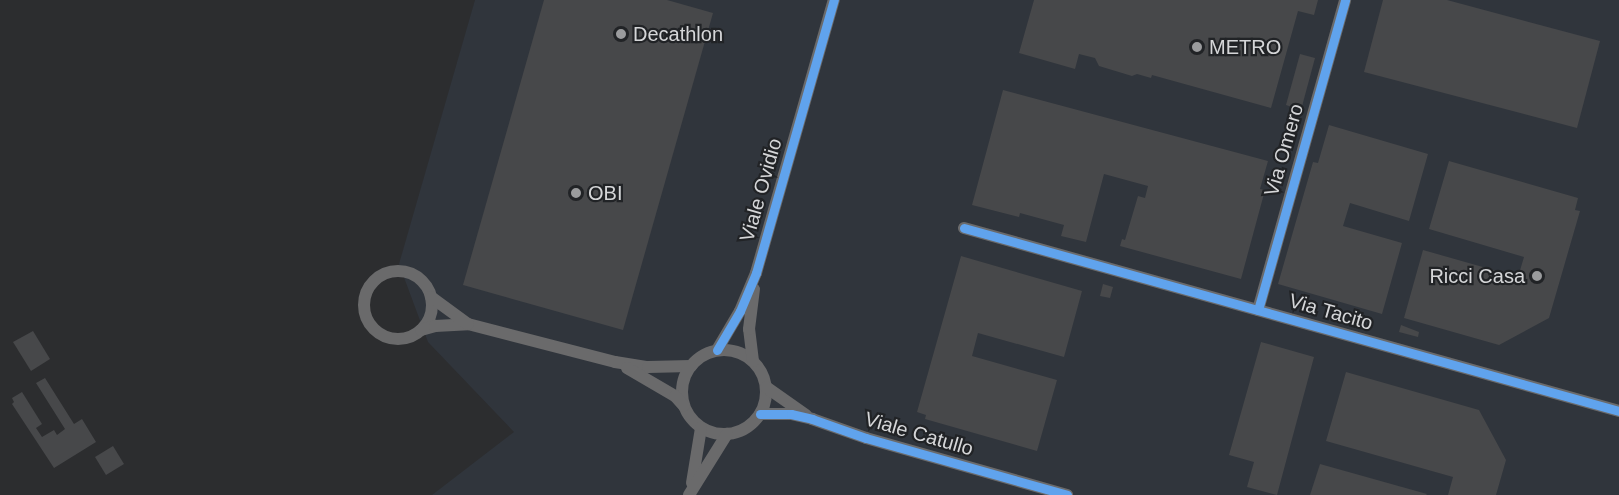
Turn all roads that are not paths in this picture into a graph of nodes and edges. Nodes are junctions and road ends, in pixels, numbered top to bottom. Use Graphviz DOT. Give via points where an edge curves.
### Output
graph roads {
  1 [pos="828,0"];
  2 [pos="834,0"];
  3 [pos="1345,0"];
  4 [pos="824,33"];
  5 [pos="964,228"];
  6 [pos="756,273"];
  7 [pos="431,297"];
  8 [pos="1258,310"];
  9 [pos="468,324"];
  10 [pos="421,330"];
  11 [pos="717,350"];
  12 [pos="753,361"];
  13 [pos="615,362"];
  14 [pos="691,366"];
  15 [pos="766,387"];
  16 [pos="684,407"];
  17 [pos="1619,411"];
  18 [pos="760,414"];
  19 [pos="812,418"];
  20 [pos="701,428"];
  21 [pos="727,434"];
  22 [pos="689,494"];
  23 [pos="1067,495"];
  1 -- 4 [label="street, Viale Ovidio"];
  2 -- 4 [label="street, Viale Ovidio"];
  3 -- 8 [label="street, Via Omero"];
  4 -- 6 [label="street, Viale Ovidio"];
  5 -- 8 [label="street, Via Tacito"];
  6 -- 11 [label="street, Viale Ovidio"];
  6 -- 12 [label="street, Viale Ovidio" via="749,329"];
  7 -- 9 [label="street"];
  7 -- 10 [label="street" via="431,315"];
  7 -- 10 [label="street" via="419,278 397,271 374,281 366,296 369,321 381,334 397,339"];
  8 -- 17 [label="street, Via Tacito"];
  9 -- 10 [label="street"];
  9 -- 13 [label="street"];
  11 -- 12 [label="street" via="743,354"];
  11 -- 14 [label="street"];
  12 -- 15 [label="street"];
  13 -- 14 [label="street" via="648,367"];
  13 -- 16 [label="street" via="648,378"];
  14 -- 16 [label="street" via="682,385"];
  15 -- 18 [label="street"];
  15 -- 19 [label="street, Viale Catullo"];
  16 -- 20 [label="street"];
  18 -- 19 [label="street, Viale Catullo"];
  18 -- 21 [label="street" via="740,431"];
  19 -- 23 [label="street, Viale Catullo" via="866,438"];
  20 -- 21 [label="street"];
  20 -- 22 [label="street"];
  21 -- 22 [label="street"];
}
